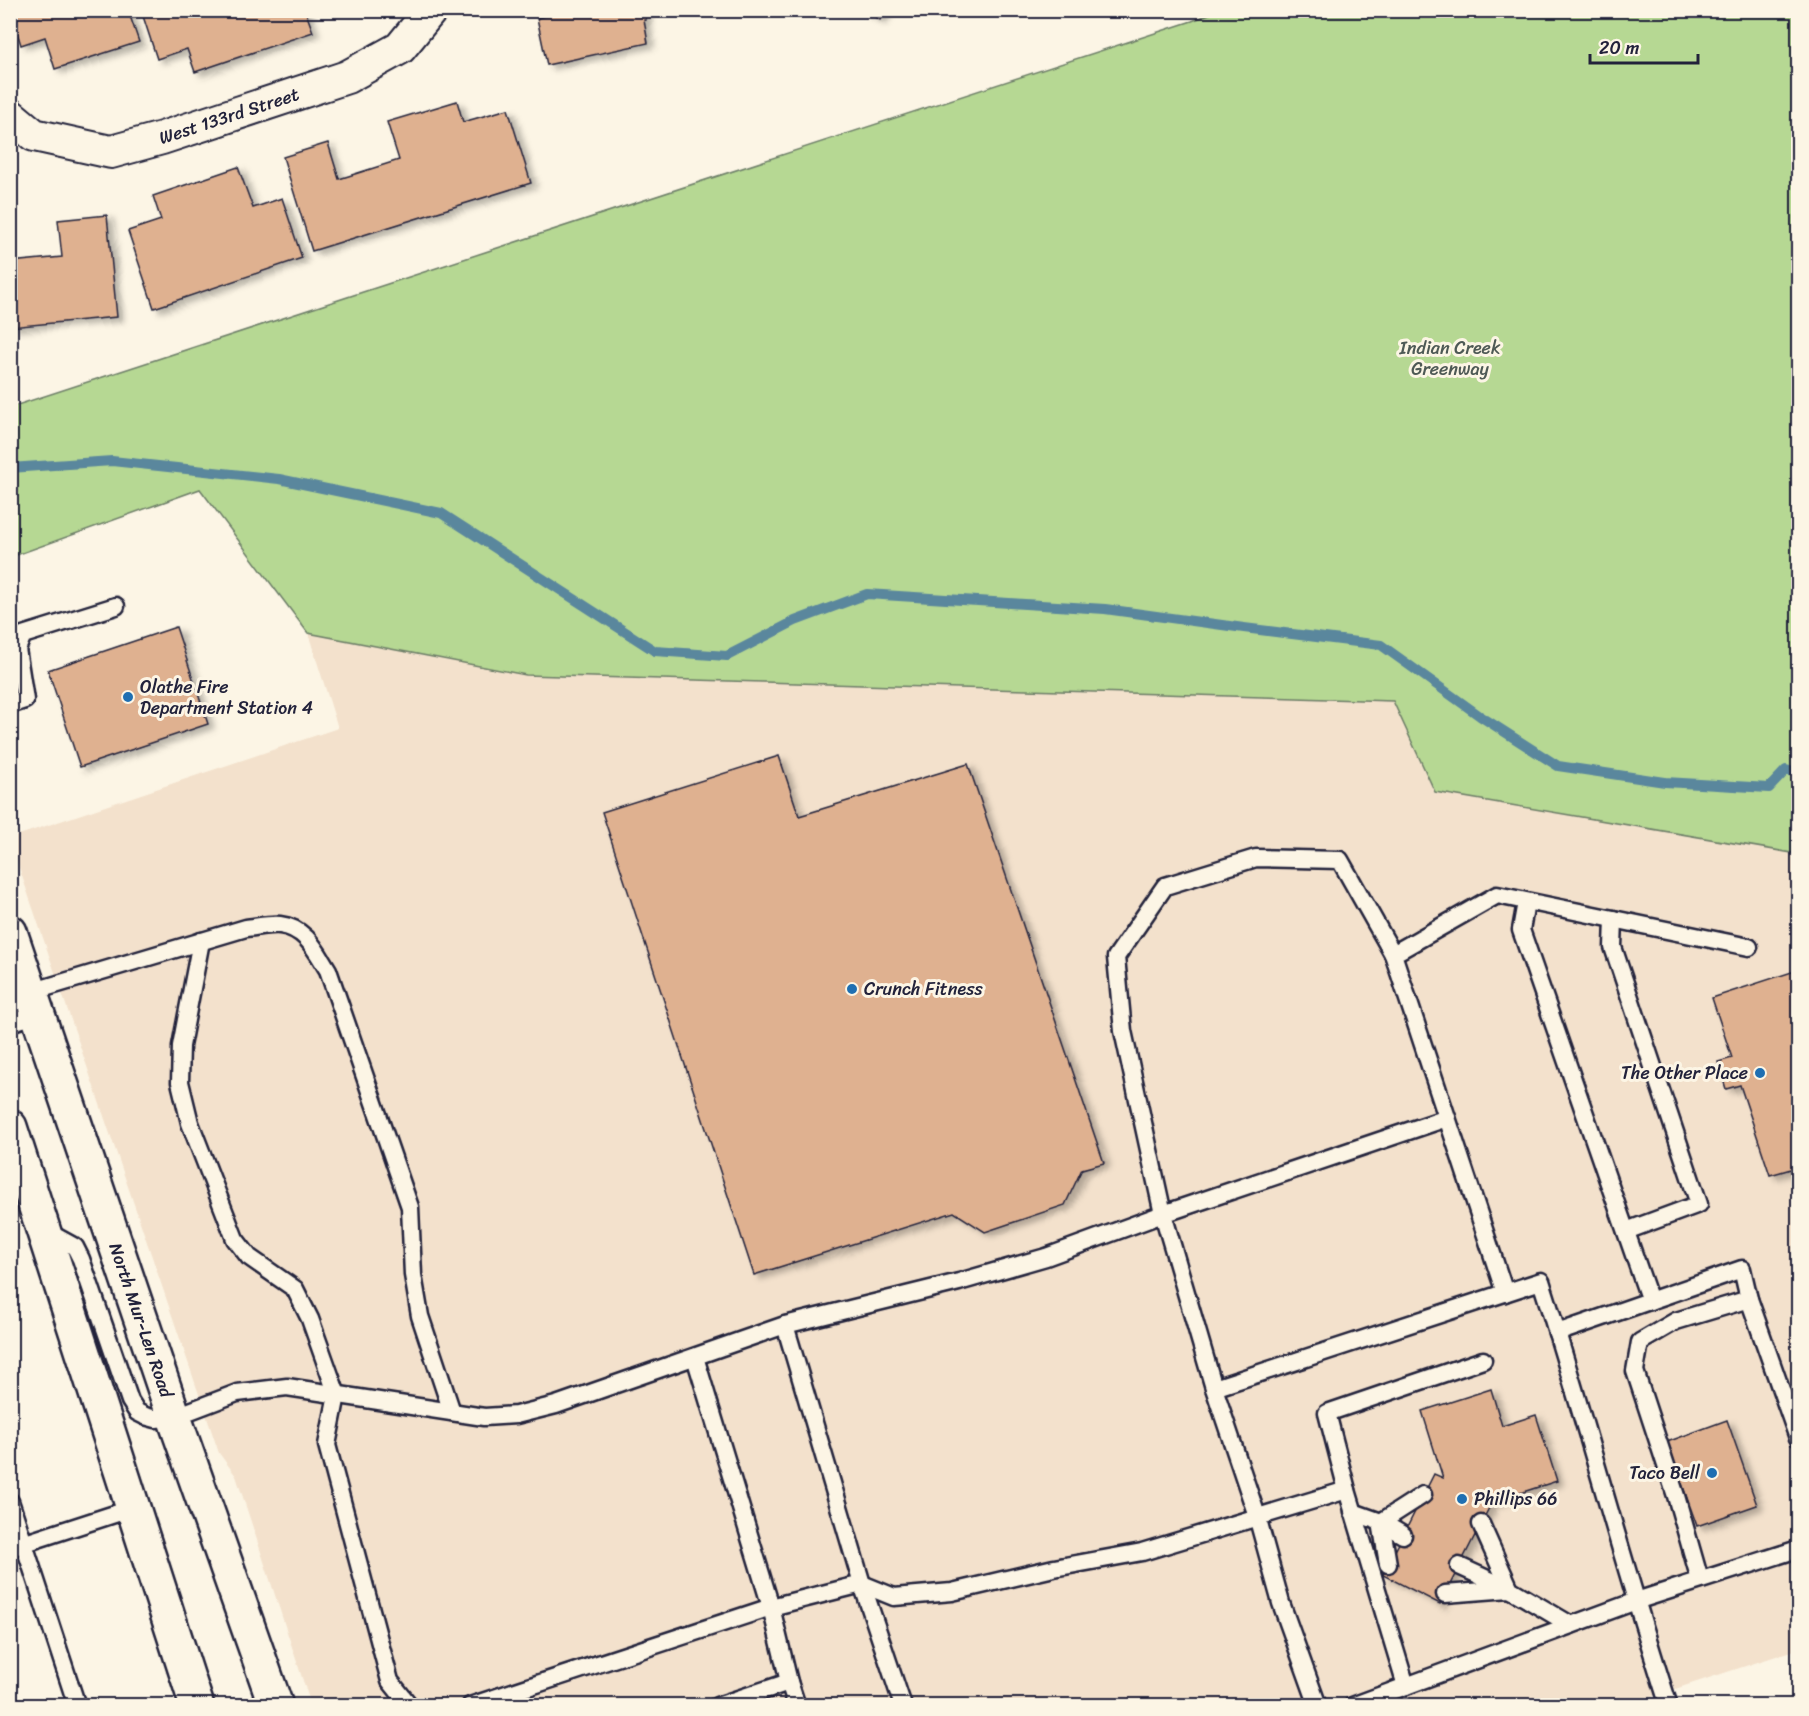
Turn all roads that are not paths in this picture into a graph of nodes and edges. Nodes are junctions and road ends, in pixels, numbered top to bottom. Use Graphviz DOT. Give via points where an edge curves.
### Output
graph roads {
  1 [pos="431,10"];
  2 [pos="10,114"];
  3 [pos="116,606"];
  4 [pos="10,705"];
  5 [pos="1526,902"];
  6 [pos="1614,919"];
  7 [pos="10,932"];
  8 [pos="201,941"];
  9 [pos="1749,947"];
  10 [pos="1393,954"];
  11 [pos="27,1010"];
  12 [pos="1447,1118"];
  13 [pos="10,1127"];
  14 [pos="1162,1214"];
  15 [pos="44,1230"];
  16 [pos="1626,1231"];
  17 [pos="1505,1293"];
  18 [pos="1749,1299"];
  19 [pos="1650,1301"];
  20 [pos="785,1325"];
  21 [pos="1557,1333"];
  22 [pos="695,1357"];
  23 [pos="1483,1360"];
  24 [pos="1214,1388"];
  25 [pos="337,1395"];
  26 [pos="452,1412"];
  27 [pos="174,1417"];
  28 [pos="1798,1438"];
  29 [pos="1347,1490"];
  30 [pos="1423,1496"];
  31 [pos="10,1501"];
  32 [pos="133,1508"];
  33 [pos="1353,1512"];
  34 [pos="1257,1516"];
  35 [pos="1381,1522"];
  36 [pos="1481,1524"];
  37 [pos="1403,1535"];
  38 [pos="17,1545"];
  39 [pos="1798,1549"];
  40 [pos="1388,1564"];
  41 [pos="1460,1566"];
  42 [pos="1700,1580"];
  43 [pos="861,1584"];
  44 [pos="1510,1589"];
  45 [pos="1445,1594"];
  46 [pos="1636,1601"];
  47 [pos="771,1607"];
  48 [pos="1571,1624"];
  49 [pos="789,1682"];
  50 [pos="1406,1686"];
  51 [pos="77,1706"];
  52 [pos="197,1706"];
  53 [pos="276,1706"];
  54 [pos="410,1706"];
  55 [pos="470,1706"];
  56 [pos="717,1706"];
  57 [pos="797,1706"];
  58 [pos="903,1706"];
  59 [pos="1317,1706"];
  60 [pos="1352,1706"];
  61 [pos="1669,1706"];
  1 -- 2 [label="street, West 133rd Street" via="400,48 347,77 111,152 34,135"];
  3 -- 4 [label="lane" via="23,635 17,649 25,700"];
  5 -- 6 [label="lane"];
  5 -- 10 [label="lane" via="1497,895"];
  5 -- 16 [label="lane" via="1521,930"];
  6 -- 9 [label="lane"];
  6 -- 16 [label="lane" via="1613,947 1700,1204"];
  7 -- 11 [label="main road, North Mur-Len Road"];
  8 -- 11 [label="lane"];
  8 -- 25 [label="lane" via="181,1046 180,1082 190,1123 235,1239 249,1257 295,1289"];
  8 -- 26 [label="lane" via="246,928 280,925 311,942 328,970 410,1207 413,1275 420,1316"];
  10 -- 12 [label="lane"];
  10 -- 14 [label="lane" via="1340,860 1256,858 1165,886 1116,957 1123,1031"];
  11 -- 27 [label="main road, North Mur-Len Road"];
  12 -- 14 [label="lane"];
  12 -- 17 [label="lane"];
  13 -- 15 [label="main road"];
  14 -- 20 [label="lane" via="1046,1257"];
  14 -- 24 [label="lane"];
  15 -- 27 [label="lane" via="75,1247 133,1407 156,1419"];
  15 -- 32 [label="main road"];
  16 -- 19 [label="lane"];
  17 -- 21 [label="lane" via="1541,1281"];
  17 -- 24 [label="lane"];
  18 -- 19 [label="lane" via="1742,1269"];
  18 -- 28 [label="lane"];
  18 -- 42 [label="lane" via="1676,1321 1640,1341 1635,1371"];
  19 -- 21 [label="lane"];
  20 -- 22 [label="lane"];
  20 -- 43 [label="lane"];
  21 -- 46 [label="lane"];
  22 -- 26 [label="lane" via="516,1415 484,1417"];
  22 -- 47 [label="lane"];
  23 -- 29 [label="lane" via="1327,1413"];
  24 -- 34 [label="lane"];
  25 -- 26 [label="lane"];
  25 -- 27 [label="lane" via="287,1387 237,1393"];
  25 -- 54 [label="lane" via="327,1445 390,1681"];
  27 -- 53 [label="main road, North Mur-Len Road"];
  29 -- 33 [label="lane"];
  29 -- 34 [label="lane"];
  30 -- 35 [label="lane"];
  31 -- 38 [label="lane"];
  32 -- 38 [label="lane"];
  32 -- 52 [label="main road"];
  33 -- 35 [label="lane"];
  33 -- 50 [label="lane"];
  34 -- 43 [label="lane" via="1142,1552 952,1592 894,1597"];
  34 -- 59 [label="lane" via="1281,1603"];
  35 -- 37 [label="lane"];
  35 -- 40 [label="lane"];
  36 -- 44 [label="lane"];
  38 -- 51 [label="lane"];
  39 -- 42 [label="lane"];
  41 -- 44 [label="lane"];
  42 -- 46 [label="lane"];
  43 -- 47 [label="lane"];
  43 -- 58 [label="lane"];
  44 -- 45 [label="lane"];
  44 -- 48 [label="lane"];
  46 -- 48 [label="lane"];
  46 -- 61 [label="lane"];
  47 -- 49 [label="lane"];
  47 -- 55 [label="lane"];
  48 -- 50 [label="lane"];
  49 -- 56 [label="lane"];
  49 -- 57 [label="lane"];
  50 -- 60 [label="lane"];
}
